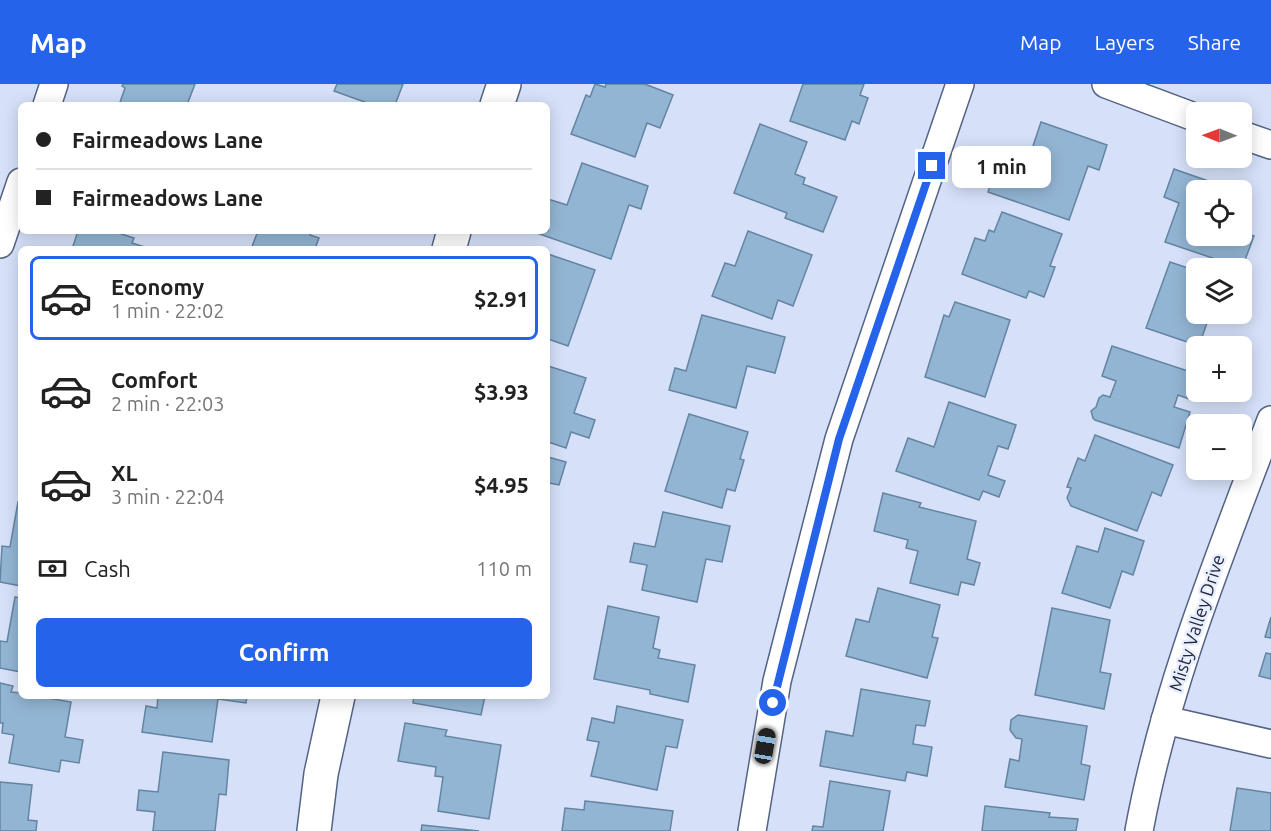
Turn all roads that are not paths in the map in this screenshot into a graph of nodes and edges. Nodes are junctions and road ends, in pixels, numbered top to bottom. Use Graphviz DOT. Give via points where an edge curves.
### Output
graph roads {
  1 [pos="54,84"];
  2 [pos="504,84"];
  3 [pos="960,84"];
  4 [pos="1106,84"];
  5 [pos="48,102"];
  6 [pos="498,102"];
  7 [pos="1186,114"];
  8 [pos="1252,139"];
  9 [pos="1271,146"];
  10 [pos="18,191"];
  11 [pos="0,244"];
  12 [pos="1271,420"];
  13 [pos="337,699"];
  14 [pos="1165,720"];
  15 [pos="1271,744"];
  16 [pos="314,831"];
  17 [pos="752,831"];
  18 [pos="1139,831"];
  1 -- 5 [label="street"];
  2 -- 6 [label="street"];
  3 -- 17 [label="street" via="839,439 777,681"];
  4 -- 7 [label="street"];
  8 -- 9 [label="street"];
  10 -- 11 [label="street"];
  12 -- 14 [label="street, Misty Valley Drive" via="1210,580"];
  13 -- 16 [label="street" via="321,774"];
  14 -- 15 [label="street"];
  14 -- 18 [label="street, Misty Valley Drive"];
}
